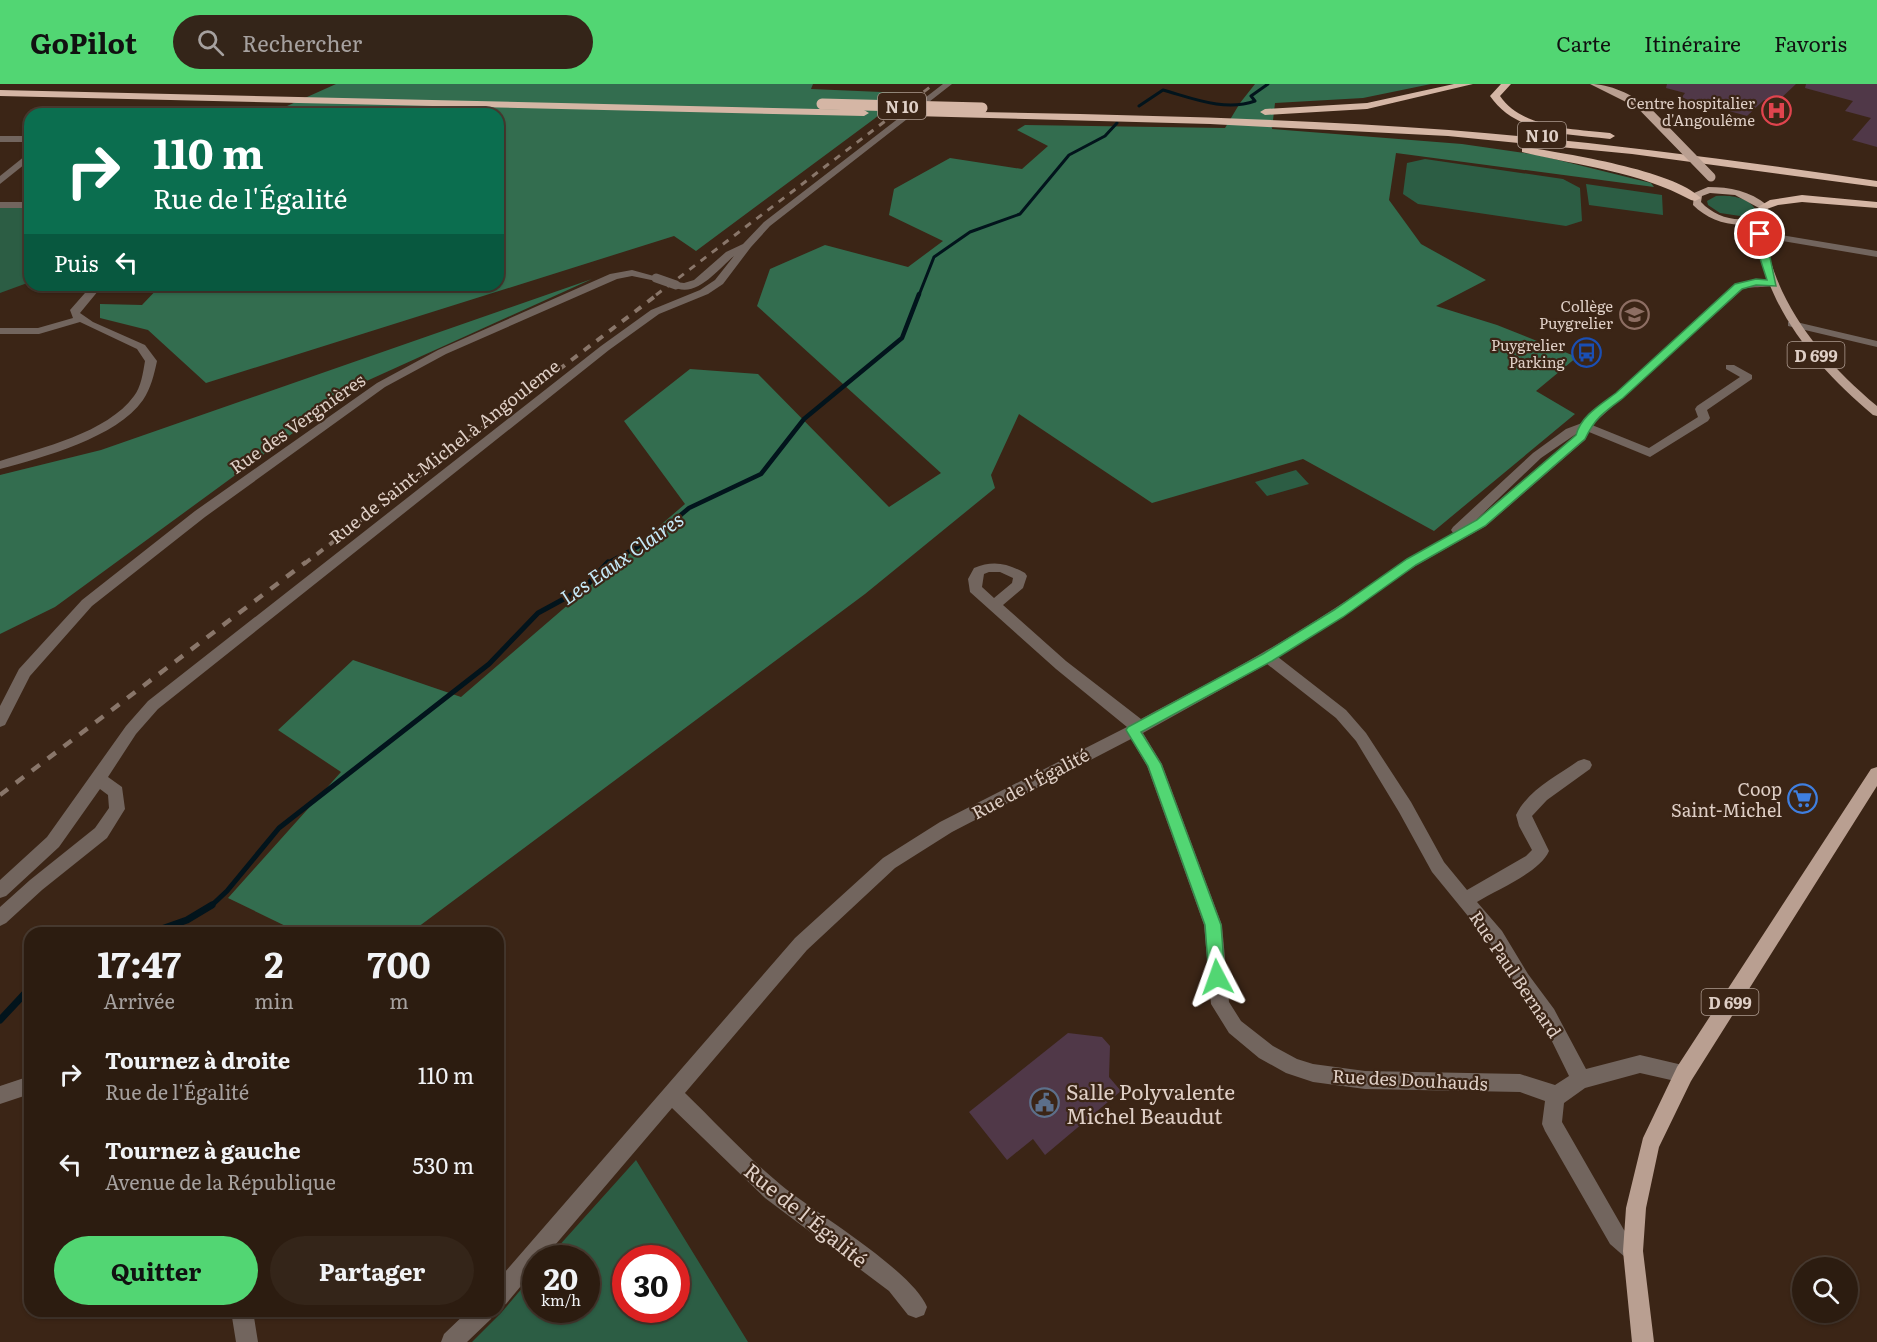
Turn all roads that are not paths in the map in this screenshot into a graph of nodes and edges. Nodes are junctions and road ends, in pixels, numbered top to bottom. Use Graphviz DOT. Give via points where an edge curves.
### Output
graph roads {
  1 [pos="948,84"];
  2 [pos="1468,84"];
  3 [pos="1506,84"];
  4 [pos="1593,84"];
  5 [pos="1616,84"];
  6 [pos="0,85"];
  7 [pos="0,93"];
  8 [pos="1643,107"];
  9 [pos="1224,114"];
  10 [pos="1385,129"];
  11 [pos="0,139"];
  12 [pos="24,139"];
  13 [pos="24,159"];
  14 [pos="1857,175"];
  15 [pos="1711,177"];
  16 [pos="1877,178"];
  17 [pos="0,181"];
  18 [pos="1877,184"];
  19 [pos="1708,190"];
  20 [pos="1733,192"];
  21 [pos="1695,198"];
  22 [pos="0,205"];
  23 [pos="24,205"];
  24 [pos="1877,205"];
  25 [pos="1764,207"];
  26 [pos="1724,219"];
  27 [pos="1759,220"];
  28 [pos="1744,232"];
  29 [pos="1760,234"];
  30 [pos="747,245"];
  31 [pos="1762,252"];
  32 [pos="1877,254"];
  33 [pos="1773,284"];
  34 [pos="92,291"];
  35 [pos="80,319"];
  36 [pos="1792,324"];
  37 [pos="0,331"];
  38 [pos="1877,344"];
  39 [pos="1730,367"];
  40 [pos="1877,412"];
  41 [pos="1584,426"];
  42 [pos="0,465"];
  43 [pos="994,605"];
  44 [pos="1268,657"];
  45 [pos="0,721"];
  46 [pos="1136,729"];
  47 [pos="1584,765"];
  48 [pos="1877,773"];
  49 [pos="99,779"];
  50 [pos="0,891"];
  51 [pos="1465,900"];
  52 [pos="0,918"];
  53 [pos="1684,1074"];
  54 [pos="1581,1080"];
  55 [pos="24,1087"];
  56 [pos="0,1095"];
  57 [pos="672,1095"];
  58 [pos="1556,1095"];
  59 [pos="1633,1251"];
  60 [pos="504,1289"];
  61 [pos="916,1307"];
  62 [pos="243,1317"];
  63 [pos="477,1317"];
  64 [pos="247,1342"];
  65 [pos="452,1342"];
  66 [pos="1643,1342"];
  1 -- 30 [label="street, Rue de Saint-Michel à Angouleme" via="777,215"];
  2 -- 9 [label="highway" via="1366,106"];
  3 -- 14 [label="highway" via="1497,92 1497,102 1525,120 1561,130 1788,161"];
  4 -- 8 [label="main road"];
  5 -- 8 [label="main road" via="1638,96"];
  6 -- 9 [label="highway, N 10, bridge"];
  7 -- 10 [label="highway, N 10" via="1248,122"];
  8 -- 15 [label="main road, bridge"];
  9 -- 14 [label="highway, N 10" via="1587,139"];
  10 -- 18 [label="highway, N 10" via="1668,155"];
  10 -- 21 [label="highway" via="1595,164 1658,181"];
  11 -- 12 [label="street"];
  13 -- 17 [label="street"];
  14 -- 16 [label="highway, N 10"];
  15 -- 19 [label="main road"];
  15 -- 20 [label="main road"];
  19 -- 20 [label="main road"];
  19 -- 21 [label="main road"];
  20 -- 25 [label="main road"];
  21 -- 26 [label="main road" via="1700,207"];
  22 -- 23 [label="street"];
  24 -- 25 [label="highway" via="1788,198 1773,200"];
  25 -- 27 [label="main road" via="1764,216"];
  26 -- 27 [label="main road"];
  26 -- 28 [label="main road"];
  27 -- 29 [label="main road"];
  28 -- 29 [label="street"];
  28 -- 31 [label="main road"];
  29 -- 31 [label="main road"];
  29 -- 32 [label="street"];
  30 -- 45 [label="street, Rue des Vergnières, bridge" via="729,254 696,284 676,285 632,273 614,276 442,352 381,385 121,573 38,655"];
  30 -- 49 [label="street, Rue de Saint-Michel à Angouleme" via="719,282 666,306 605,348 185,678 136,723"];
  31 -- 33 [label="main road, D 699"];
  33 -- 36 [label="main road, D 699"];
  33 -- 41 [label="street, Rue de l'Égalité" via="1739,286"];
  34 -- 35 [label="street" via="75,310"];
  35 -- 37 [label="street" via="39,331"];
  35 -- 42 [label="street" via="141,347 151,361 137,399 120,416 94,431"];
  36 -- 38 [label="street"];
  36 -- 40 [label="main road, D 699" via="1825,366"];
  39 -- 41 [label="street" via="1748,377 1701,409 1704,418 1650,453"];
  41 -- 44 [label="street, Rue de l'Égalité" via="1581,437 1481,523 1412,562"];
  43 -- 46 [label="street, Rue des Douhauds"];
  44 -- 46 [label="street, Rue de l'Égalité"];
  44 -- 51 [label="street, Rue Paul Bernard" via="1341,714 1361,737 1406,807 1438,867"];
  46 -- 57 [label="street, Rue de l'Égalité" via="946,827 889,863 801,944"];
  46 -- 58 [label="street, Rue des Douhauds" via="1154,764 1213,925 1220,1004 1235,1028 1266,1052 1313,1073 1365,1080 1520,1083"];
  47 -- 51 [label="street" via="1541,795 1524,815 1541,851 1532,861"];
  48 -- 53 [label="main road, D 699"];
  49 -- 50 [label="street, Rue de Saint-Michel à Angouleme" via="53,842"];
  49 -- 52 [label="street" via="116,792 117,809 101,833"];
  51 -- 54 [label="street, Rue Paul Bernard" via="1496,937 1548,1015"];
  53 -- 54 [label="street" via="1640,1064"];
  53 -- 59 [label="main road, D 699" via="1650,1145 1636,1208"];
  54 -- 58 [label="street"];
  55 -- 56 [label="street"];
  57 -- 60 [label="street, Rue de l'Égalité"];
  57 -- 61 [label="street, Rue de l'Égalité" via="772,1191 896,1284"];
  58 -- 59 [label="street" via="1551,1107 1552,1124 1617,1237"];
  59 -- 66 [label="main road, D 699"];
  62 -- 64 [label="street"];
  63 -- 65 [label="street"];
}
